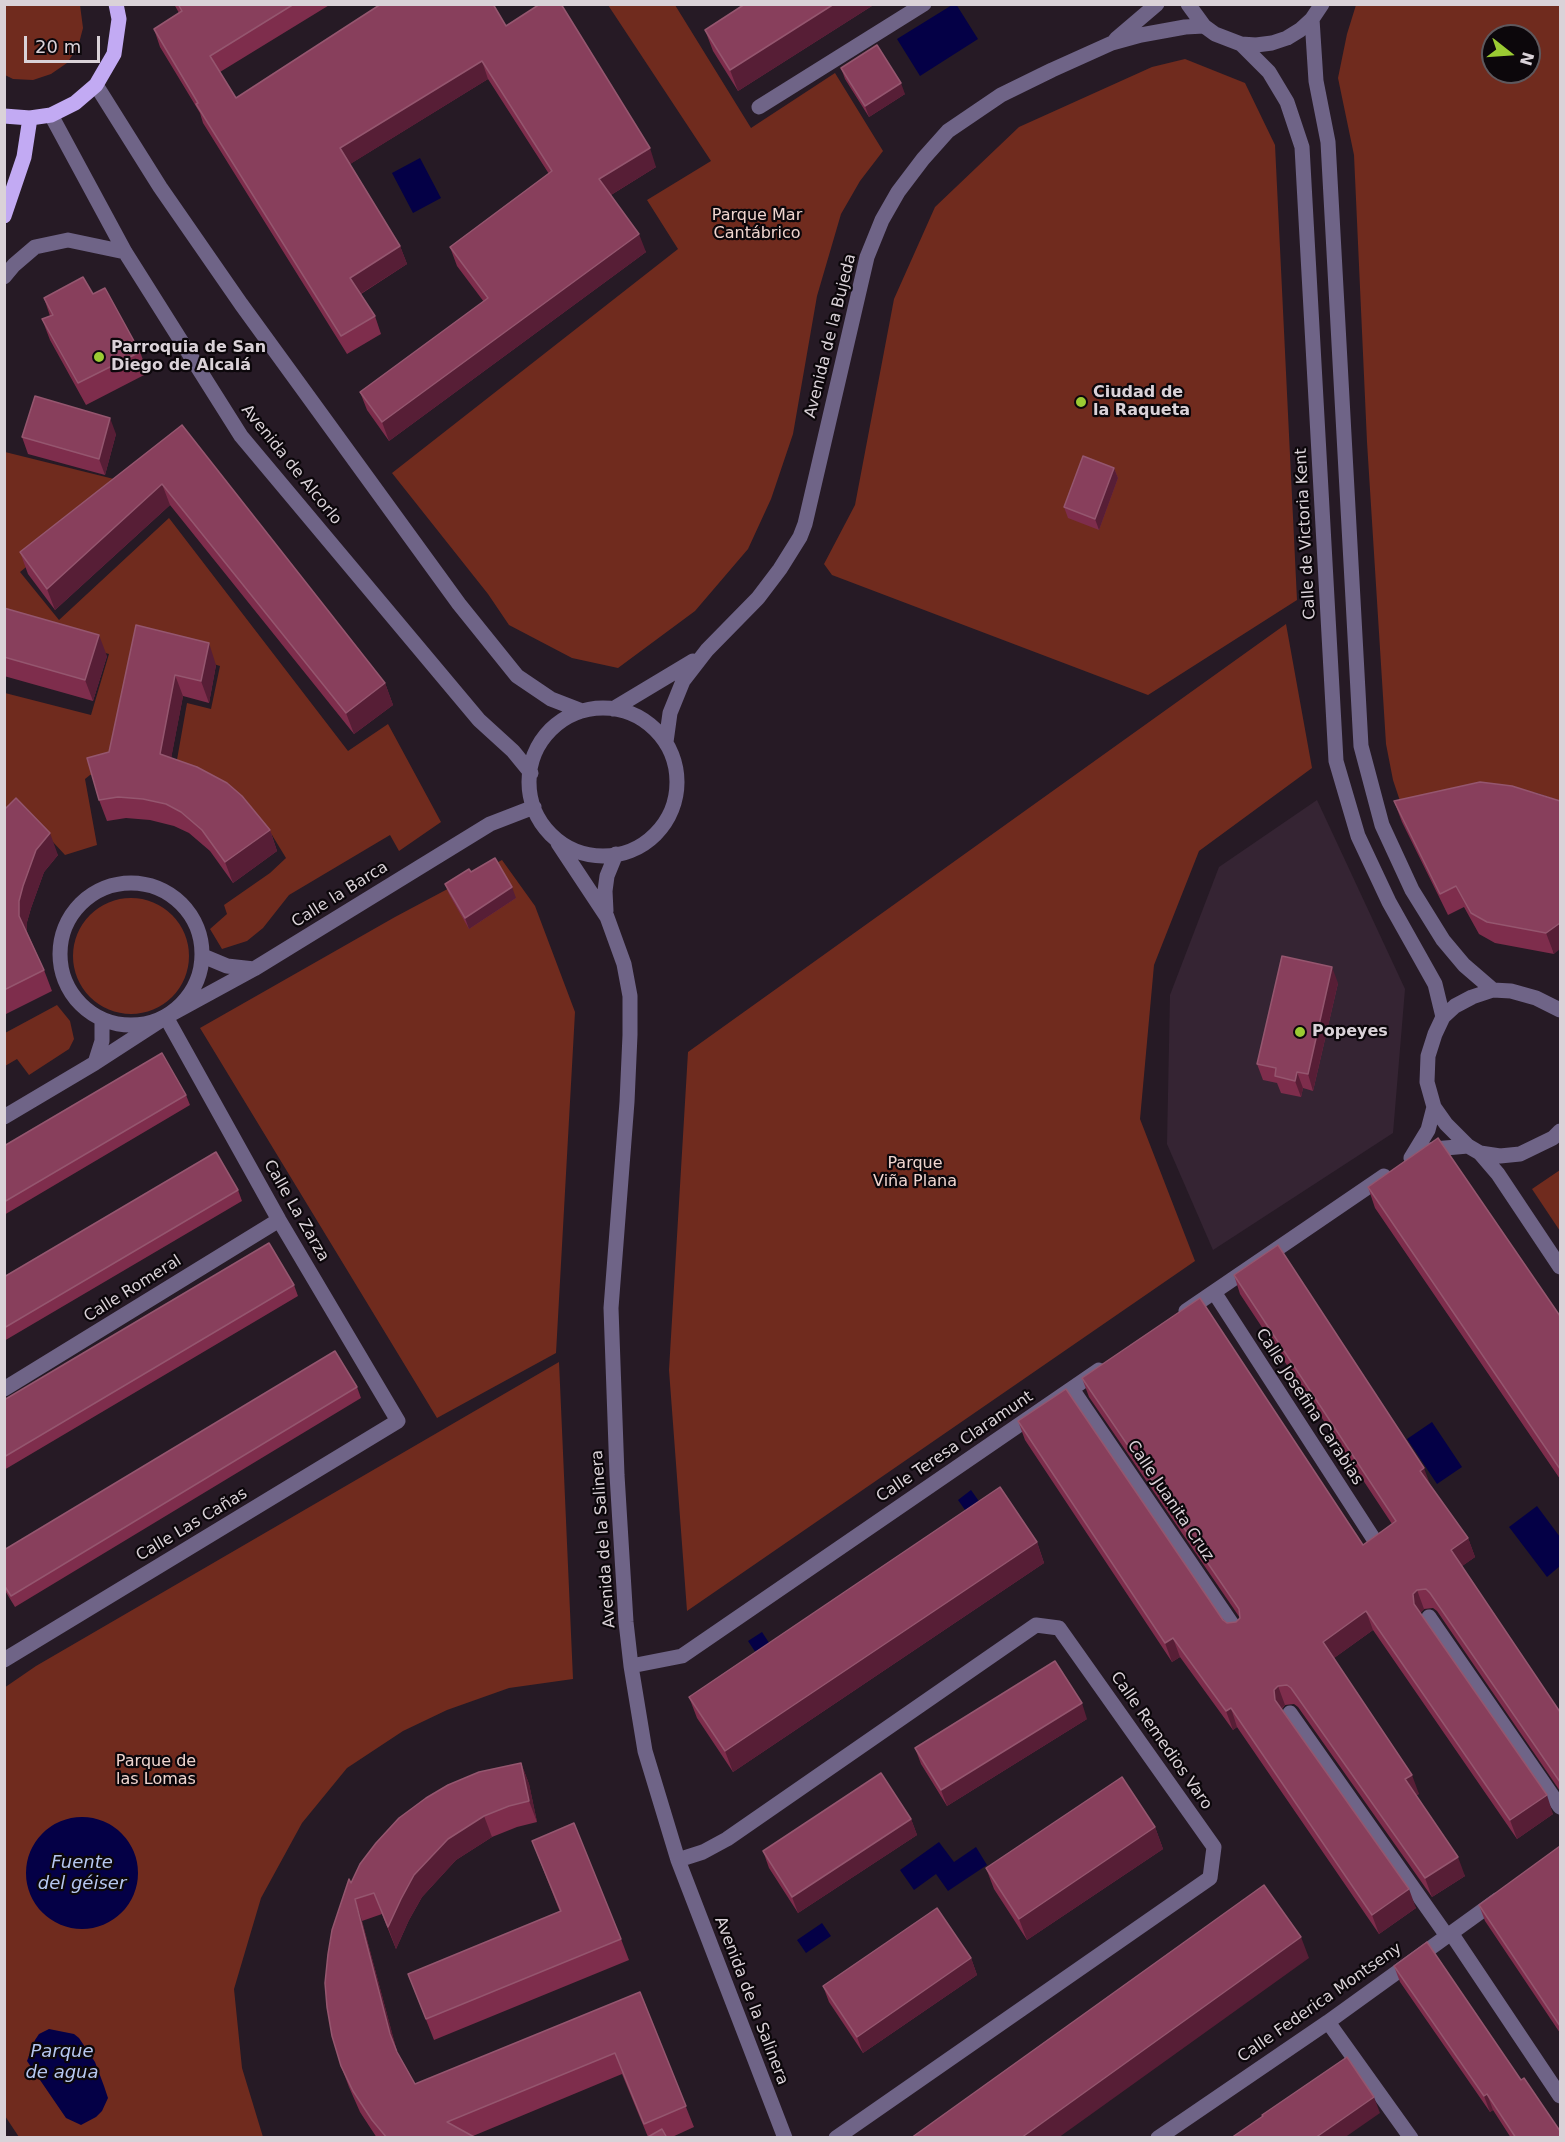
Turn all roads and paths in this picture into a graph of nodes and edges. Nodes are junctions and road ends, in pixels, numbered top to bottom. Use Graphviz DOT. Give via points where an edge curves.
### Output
graph roads {
  1 [pos="116,4"];
  2 [pos="924,4"];
  3 [pos="1157,4"];
  4 [pos="1188,4"];
  5 [pos="1322,4"];
  6 [pos="1312,19"];
  7 [pos="1204,26"];
  8 [pos="1112,43"];
  9 [pos="1241,44"];
  10 [pos="96,85"];
  11 [pos="759,107"];
  12 [pos="51,114"];
  13 [pos="4,116"];
  14 [pos="30,118"];
  15 [pos="4,216"];
  16 [pos="125,252"];
  17 [pos="4,277"];
  18 [pos="707,650"];
  19 [pos="613,710"];
  20 [pos="582,711"];
  21 [pos="666,742"];
  22 [pos="531,773"];
  23 [pos="534,807"];
  24 [pos="558,843"];
  25 [pos="616,854"];
  26 [pos="607,917"];
  27 [pos="203,956"];
  28 [pos="254,969"];
  29 [pos="1493,990"];
  30 [pos="1559,1008"];
  31 [pos="166,1017"];
  32 [pos="1443,1017"];
  33 [pos="102,1020"];
  34 [pos="94,1063"];
  35 [pos="1434,1107"];
  36 [pos="4,1116"];
  37 [pos="1560,1131"];
  38 [pos="1474,1149"];
  39 [pos="1411,1158"];
  40 [pos="279,1220"];
  41 [pos="1560,1267"];
  42 [pos="1214,1292"];
  43 [pos="1176,1318"];
  44 [pos="1110,1363"];
  45 [pos="4,1389"];
  46 [pos="1072,1389"];
  47 [pos="398,1421"];
  48 [pos="1375,1541"];
  49 [pos="1429,1617"];
  50 [pos="1238,1633"];
  51 [pos="4,1660"];
  52 [pos="631,1666"];
  53 [pos="1290,1713"];
  54 [pos="1560,1807"];
  55 [pos="678,1860"];
  56 [pos="1507,1893"];
  57 [pos="1449,1934"];
  58 [pos="1328,2022"];
  59 [pos="1560,2096"];
  60 [pos="784,2138"];
  61 [pos="836,2138"];
  62 [pos="1158,2138"];
  63 [pos="1411,2138"];
  1 -- 10 [label="main road" via="119,19 114,54"];
  2 -- 11 [label="street"];
  3 -- 8 [label="street, Avenida de la Bujeda"];
  4 -- 7 [label="street"];
  5 -- 6 [label="street"];
  6 -- 9 [label="street" via="1287,38"];
  6 -- 29 [label="street" via="1316,81 1328,142 1361,746 1382,825 1412,890 1443,940"];
  7 -- 8 [label="street, Avenida de la Bujeda" via="1141,34"];
  7 -- 9 [label="street"];
  8 -- 18 [label="street, Avenida de la Bujeda" via="1001,95 948,131 898,192 867,257 800,537 758,598"];
  9 -- 32 [label="street, Calle de Victoria Kent" via="1269,72 1287,102 1302,147 1336,761 1358,836 1435,984"];
  10 -- 12 [label="main road" via="75,103"];
  10 -- 20 [label="street" via="160,188 241,304 459,604 517,676 551,699"];
  12 -- 14 [label="main road"];
  12 -- 16 [label="street, Avenida de Alcorlo"];
  13 -- 14 [label="main road"];
  14 -- 15 [label="main road" via="24,157"];
  16 -- 17 [label="street" via="69,240 35,247"];
  16 -- 22 [label="street, Avenida de Alcorlo" via="241,436 479,720"];
  18 -- 19 [label="street, Avenida de la Bujeda"];
  18 -- 21 [label="street, Avenida de la Bujeda" via="677,693"];
  19 -- 20 [label="street"];
  19 -- 21 [label="street" via="641,717"];
  20 -- 22 [label="street" via="557,722 546,733"];
  21 -- 25 [label="street" via="676,774 670,812 643,844"];
  22 -- 23 [label="street"];
  23 -- 24 [label="street"];
  23 -- 28 [label="street, Calle la Barca" via="490,824"];
  24 -- 25 [label="street" via="583,854"];
  24 -- 26 [label="street, Avenida de la Salinera"];
  25 -- 26 [label="street, Avenida de la Salinera" via="604,891"];
  26 -- 52 [label="street, Avenida de la Salinera" via="624,964 630,996 627,1102 611,1308 617,1475"];
  27 -- 28 [label="street" via="227,966"];
  27 -- 31 [label="street, Calle la Barca" via="198,980 186,1001"];
  27 -- 33 [label="street, Calle la Barca" via="199,932 188,911 171,894 149,885 125,883 102,889 82,902 68,921 60,943 61,966 68,988 82,1007"];
  28 -- 31 [label="street, Calle la Barca"];
  29 -- 30 [label="street" via="1511,991"];
  29 -- 32 [label="street" via="1455,1006"];
  31 -- 33 [label="street, Calle la Barca" via="145,1025 123,1026"];
  31 -- 34 [label="street, Calle la Barca"];
  31 -- 40 [label="street, Calle La Zarza"];
  32 -- 35 [label="street" via="1428,1056 1427,1082"];
  33 -- 34 [label="street" via="102,1041"];
  34 -- 36 [label="street, Calle la Barca"];
  35 -- 38 [label="street" via="1446,1124"];
  35 -- 39 [label="street" via="1428,1130"];
  37 -- 38 [label="street" via="1520,1154 1500,1156"];
  38 -- 39 [label="street" via="1434,1149"];
  38 -- 41 [label="street" via="1498,1174"];
  39 -- 42 [label="street"];
  40 -- 45 [label="street, Calle Romeral"];
  40 -- 47 [label="street, Calle La Zarza"];
  42 -- 43 [label="street"];
  42 -- 48 [label="street, Calle Josefina Carabias"];
  44 -- 46 [label="street, Calle Teresa Claramunt"];
  46 -- 50 [label="street, Calle Juanita Cruz"];
  46 -- 52 [label="street, Calle Teresa Claramunt" via="682,1656"];
  47 -- 51 [label="street, Calle Las Cañas"];
  49 -- 54 [label="street"];
  52 -- 55 [label="street, Avenida de la Salinera" via="645,1751"];
  53 -- 57 [label="street"];
  55 -- 60 [label="street, Avenida de la Salinera"];
  55 -- 61 [label="street, Calle Remedios Varo" via="727,1839 1036,1625 1059,1628 1214,1848 1210,1878"];
  56 -- 57 [label="street, Calle Federica Montseny"];
  57 -- 58 [label="street, Calle Federica Montseny"];
  57 -- 59 [label="street"];
  58 -- 62 [label="street, Calle Federica Montseny"];
  58 -- 63 [label="street"];
}
